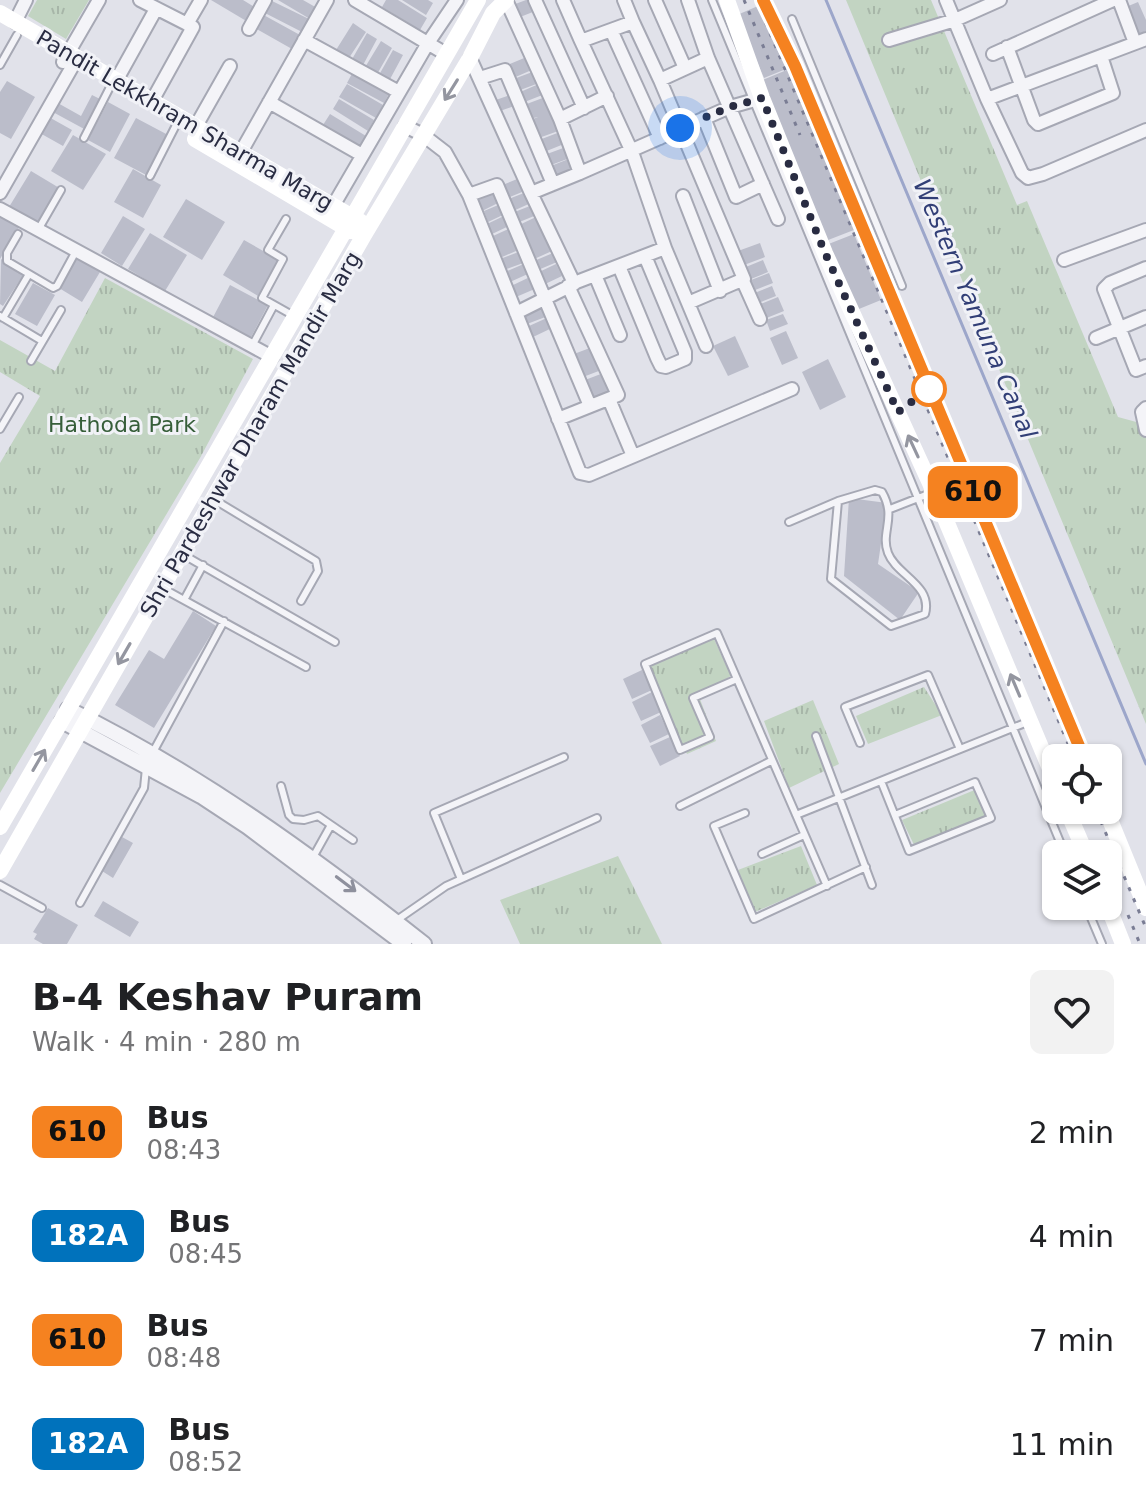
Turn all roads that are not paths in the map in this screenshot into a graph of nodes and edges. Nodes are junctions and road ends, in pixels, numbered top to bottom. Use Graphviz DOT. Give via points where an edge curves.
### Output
graph roads {
  1 [pos="26,0"];
  2 [pos="99,0"];
  3 [pos="140,0"];
  4 [pos="201,0"];
  5 [pos="265,0"];
  6 [pos="327,0"];
  7 [pos="355,0"];
  8 [pos="457,0"];
  9 [pos="478,0"];
  10 [pos="506,0"];
  11 [pos="535,0"];
  12 [pos="563,0"];
  13 [pos="624,0"];
  14 [pos="655,0"];
  15 [pos="688,0"];
  16 [pos="712,0"];
  17 [pos="727,0"];
  18 [pos="763,0"];
  19 [pos="946,0"];
  20 [pos="1000,0"];
  21 [pos="1113,0"];
  22 [pos="1119,0"];
  23 [pos="376,6"];
  24 [pos="156,9"];
  25 [pos="792,19"];
  26 [pos="955,20"];
  27 [pos="633,22"];
  28 [pos="8,24"];
  29 [pos="187,24"];
  30 [pos="249,29"];
  31 [pos="611,30"];
  32 [pos="304,40"];
  33 [pos="889,40"];
  34 [pos="581,41"];
  35 [pos="1141,41"];
  36 [pos="736,42"];
  37 [pos="428,43"];
  38 [pos="794,44"];
  39 [pos="1007,47"];
  40 [pos="446,54"];
  41 [pos="993,54"];
  42 [pos="1101,56"];
  43 [pos="470,58"];
  44 [pos="708,58"];
  45 [pos="68,61"];
  46 [pos="0,65"];
  47 [pos="230,66"];
  48 [pos="685,68"];
  49 [pos="480,78"];
  50 [pos="660,80"];
  51 [pos="113,85"];
  52 [pos="1021,85"];
  53 [pos="399,92"];
  54 [pos="607,96"];
  55 [pos="758,99"];
  56 [pos="987,99"];
  57 [pos="152,101"];
  58 [pos="269,102"];
  59 [pos="730,107"];
  60 [pos="584,108"];
  61 [pos="704,118"];
  62 [pos="560,119"];
  63 [pos="196,126"];
  64 [pos="405,126"];
  65 [pos="175,127"];
  66 [pos="680,128"];
  67 [pos="1146,130"];
  68 [pos="423,135"];
  69 [pos="84,138"];
  70 [pos="660,138"];
  71 [pos="241,152"];
  72 [pos="632,152"];
  73 [pos="362,155"];
  74 [pos="580,173"];
  75 [pos="150,176"];
  76 [pos="553,184"];
  77 [pos="763,184"];
  78 [pos="61,190"];
  79 [pos="0,193"];
  80 [pos="531,193"];
  81 [pos="469,195"];
  82 [pos="683,196"];
  83 [pos="333,206"];
  84 [pos="0,209"];
  85 [pos="286,219"];
  86 [pos="778,219"];
  87 [pos="348,221"];
  88 [pos="38,230"];
  89 [pos="1146,230"];
  90 [pos="366,233"];
  91 [pos="18,234"];
  92 [pos="665,248"];
  93 [pos="77,250"];
  94 [pos="645,256"];
  95 [pos="1064,260"];
  96 [pos="619,266"];
  97 [pos="1146,268"];
  98 [pos="29,274"];
  99 [pos="595,275"];
  100 [pos="743,281"];
  101 [pos="571,285"];
  102 [pos="902,286"];
  103 [pos="720,291"];
  104 [pos="545,298"];
  105 [pos="688,303"];
  106 [pos="274,305"];
  107 [pos="61,310"];
  108 [pos="516,313"];
  109 [pos="294,316"];
  110 [pos="1,317"];
  111 [pos="1146,317"];
  112 [pos="760,319"];
  113 [pos="1119,329"];
  114 [pos="620,335"];
  115 [pos="1096,338"];
  116 [pos="42,341"];
  117 [pos="252,346"];
  118 [pos="706,346"];
  119 [pos="272,357"];
  120 [pos="31,361"];
  121 [pos="1146,366"];
  122 [pos="792,389"];
  123 [pos="19,397"];
  124 [pos="609,399"];
  125 [pos="590,406"];
  126 [pos="1146,408"];
  127 [pos="558,419"];
  128 [pos="0,429"];
  129 [pos="1146,430"];
  130 [pos="633,456"];
  131 [pos="926,495"];
  132 [pos="213,499"];
  133 [pos="838,501"];
  134 [pos="890,509"];
  135 [pos="789,522"];
  136 [pos="182,554"];
  137 [pos="203,565"];
  138 [pos="162,588"];
  139 [pos="184,600"];
  140 [pos="301,601"];
  141 [pos="224,621"];
  142 [pos="335,642"];
  143 [pos="306,667"];
  144 [pos="737,679"];
  145 [pos="65,715"];
  146 [pos="1030,721"];
  147 [pos="84,724"];
  148 [pos="1014,728"];
  149 [pos="816,736"];
  150 [pos="860,743"];
  151 [pos="1078,744"];
  152 [pos="960,749"];
  153 [pos="1042,750"];
  154 [pos="564,757"];
  155 [pos="150,759"];
  156 [pos="771,761"];
  157 [pos="881,781"];
  158 [pos="281,786"];
  159 [pos="840,797"];
  160 [pos="680,806"];
  161 [pos="745,813"];
  162 [pos="796,815"];
  163 [pos="895,815"];
  164 [pos="597,818"];
  165 [pos="1112,824"];
  166 [pos="331,825"];
  167 [pos="0,827"];
  168 [pos="804,835"];
  169 [pos="353,840"];
  170 [pos="1059,840"];
  171 [pos="762,854"];
  172 [pos="312,859"];
  173 [pos="866,867"];
  174 [pos="0,871"];
  175 [pos="461,879"];
  176 [pos="0,885"];
  177 [pos="872,885"];
  178 [pos="827,886"];
  179 [pos="80,903"];
  180 [pos="42,908"];
  181 [pos="1146,908"];
  182 [pos="1092,920"];
  183 [pos="1114,920"];
  184 [pos="391,926"];
  185 [pos="404,944"];
  186 [pos="424,944"];
  187 [pos="1102,944"];
  188 [pos="1123,944"];
  1 -- 28 [label="street"];
  2 -- 45 [label="street"];
  3 -- 24 [label="street"];
  4 -- 29 [label="street"];
  5 -- 30 [label="street"];
  6 -- 32 [label="street"];
  7 -- 23 [label="street"];
  8 -- 37 [label="street"];
  9 -- 40 [label="main road, Shri Pardeshwar Dharam Mandir Marg"];
  10 -- 43 [label="main road, Shri Pardeshwar Dharam Mandir Marg" via="493,13"];
  10 -- 62 [label="street"];
  11 -- 60 [label="street"];
  12 -- 34 [label="street"];
  13 -- 27 [label="street"];
  14 -- 48 [label="street"];
  15 -- 44 [label="street"];
  16 -- 36 [label="lane"];
  17 -- 36 [label="main road"];
  18 -- 38 [label="main road"];
  19 -- 26 [label="street"];
  20 -- 26 [label="street"];
  21 -- 39 [label="street"];
  22 -- 35 [label="street"];
  23 -- 37 [label="street"];
  24 -- 29 [label="street"];
  24 -- 51 [label="street"];
  25 -- 38 [label="lane"];
  26 -- 33 [label="street"];
  26 -- 56 [label="street"];
  27 -- 31 [label="street"];
  27 -- 50 [label="street"];
  28 -- 45 [label="main road, Pandit Lekkhram Sharma Marg"];
  28 -- 46 [label="lane"];
  29 -- 57 [label="street" via="193,27"];
  31 -- 34 [label="street"];
  31 -- 70 [label="street"];
  32 -- 53 [label="street"];
  32 -- 58 [label="street"];
  34 -- 54 [label="street"];
  35 -- 42 [label="street"];
  36 -- 55 [label="main road"];
  37 -- 40 [label="street"];
  37 -- 53 [label="street"];
  38 -- 102 [label="lane"];
  38 -- 151 [label="main road"];
  39 -- 41 [label="street"];
  39 -- 52 [label="street"];
  40 -- 64 [label="main road, Shri Pardeshwar Dharam Mandir Marg"];
  42 -- 52 [label="street"];
  42 -- 52 [label="street" via="1113,93 1042,124 1034,120"];
  43 -- 49 [label="street"];
  43 -- 68 [label="main road, Shri Pardeshwar Dharam Mandir Marg, one-way"];
  44 -- 48 [label="street"];
  44 -- 59 [label="street"];
  45 -- 51 [label="main road, Pandit Lekkhram Sharma Marg"];
  45 -- 79 [label="street"];
  47 -- 63 [label="street"];
  48 -- 50 [label="street"];
  49 -- 76 [label="street" via="505,70"];
  49 -- 80 [label="street"];
  50 -- 66 [label="street"];
  51 -- 57 [label="main road, Pandit Lekkhram Sharma Marg"];
  51 -- 65 [label="main road, Pandit Lekkhram Sharma Marg"];
  51 -- 69 [label="lane"];
  52 -- 56 [label="street"];
  53 -- 73 [label="street"];
  54 -- 60 [label="street"];
  54 -- 72 [label="street"];
  55 -- 59 [label="street"];
  55 -- 131 [label="main road"];
  56 -- 67 [label="street" via="1028,178"];
  57 -- 63 [label="main road, Pandit Lekkhram Sharma Marg"];
  58 -- 71 [label="street"];
  58 -- 73 [label="street"];
  59 -- 61 [label="street"];
  59 -- 77 [label="street"];
  60 -- 62 [label="street"];
  61 -- 66 [label="street"];
  61 -- 77 [label="street" via="736,197"];
  62 -- 74 [label="street"];
  63 -- 71 [label="main road, Pandit Lekkhram Sharma Marg"];
  64 -- 68 [label="street"];
  64 -- 87 [label="main road, Shri Pardeshwar Dharam Mandir Marg"];
  65 -- 75 [label="lane"];
  65 -- 87 [label="main road, Pandit Lekkhram Sharma Marg"];
  66 -- 70 [label="street"];
  66 -- 100 [label="street"];
  68 -- 81 [label="street" via="445,152"];
  68 -- 90 [label="main road, Shri Pardeshwar Dharam Mandir Marg"];
  70 -- 72 [label="street"];
  71 -- 83 [label="main road, Pandit Lekkhram Sharma Marg"];
  72 -- 74 [label="street"];
  72 -- 92 [label="street"];
  73 -- 83 [label="street"];
  74 -- 76 [label="street"];
  76 -- 80 [label="street"];
  77 -- 86 [label="street"];
  78 -- 88 [label="lane"];
  80 -- 101 [label="street"];
  81 -- 104 [label="street" via="497,185"];
  81 -- 108 [label="street"];
  82 -- 103 [label="street"];
  83 -- 87 [label="main road, Pandit Lekkhram Sharma Marg"];
  84 -- 88 [label="street"];
  85 -- 106 [label="lane" via="268,250 283,259 262,298"];
  87 -- 90 [label="main road, Pandit Lekkhram Sharma Marg"];
  87 -- 109 [label="main road, Shri Pardeshwar Dharam Mandir Marg"];
  88 -- 93 [label="street"];
  89 -- 95 [label="street"];
  90 -- 132 [label="main road, Shri Pardeshwar Dharam Mandir Marg"];
  91 -- 98 [label="lane" via="6,259"];
  92 -- 94 [label="street"];
  92 -- 105 [label="street"];
  93 -- 98 [label="lane" via="55,288"];
  93 -- 117 [label="street"];
  94 -- 96 [label="street"];
  94 -- 96 [label="street" via="685,352 685,359 666,367 657,358"];
  96 -- 99 [label="street"];
  97 -- 113 [label="street" via="1104,289"];
  98 -- 110 [label="lane"];
  99 -- 101 [label="street"];
  99 -- 114 [label="street"];
  100 -- 103 [label="street"];
  100 -- 112 [label="street"];
  101 -- 104 [label="street"];
  101 -- 124 [label="street" via="617,391"];
  103 -- 105 [label="street"];
  104 -- 108 [label="street"];
  104 -- 125 [label="street"];
  105 -- 118 [label="street"];
  106 -- 109 [label="lane"];
  106 -- 117 [label="lane"];
  107 -- 116 [label="lane"];
  108 -- 127 [label="street"];
  109 -- 119 [label="main road, Shri Pardeshwar Dharam Mandir Marg"];
  110 -- 116 [label="lane"];
  111 -- 113 [label="street"];
  113 -- 115 [label="street"];
  113 -- 121 [label="street" via="1136,370"];
  116 -- 120 [label="lane"];
  117 -- 119 [label="street"];
  119 -- 145 [label="main road, Shri Pardeshwar Dharam Mandir Marg"];
  122 -- 130 [label="street"];
  123 -- 128 [label="lane"];
  124 -- 125 [label="street"];
  124 -- 130 [label="street"];
  125 -- 127 [label="street"];
  126 -- 129 [label="street"];
  127 -- 130 [label="street" via="580,473 589,475"];
  131 -- 134 [label="lane"];
  146 -- 131 [label="main road, one-way"];
  131 -- 148 [label="lane"];
  132 -- 136 [label="main road, Shri Pardeshwar Dharam Mandir Marg"];
  132 -- 140 [label="lane" via="316,561 318,571"];
  133 -- 134 [label="lane" via="875,490 884,494"];
  133 -- 134 [label="lane" via="831,579 891,626 925,614 927,607 918,584 888,552"];
  133 -- 135 [label="lane"];
  136 -- 137 [label="lane"];
  136 -- 138 [label="main road, Shri Pardeshwar Dharam Mandir Marg"];
  137 -- 139 [label="lane"];
  137 -- 142 [label="lane"];
  138 -- 139 [label="lane"];
  138 -- 147 [label="main road, Shri Pardeshwar Dharam Mandir Marg, one-way"];
  139 -- 141 [label="lane"];
  141 -- 143 [label="lane"];
  141 -- 155 [label="lane"];
  144 -- 144 [label="lane" via="693,698 710,737 680,750 645,664 717,633"];
  144 -- 156 [label="lane"];
  145 -- 147 [label="street"];
  167 -- 145 [label="main road, Shri Pardeshwar Dharam Mandir Marg, one-way"];
  146 -- 148 [label="lane"];
  146 -- 153 [label="main road"];
  147 -- 155 [label="street"];
  147 -- 174 [label="main road, Shri Pardeshwar Dharam Mandir Marg"];
  148 -- 152 [label="lane"];
  148 -- 170 [label="lane"];
  149 -- 159 [label="lane"];
  150 -- 152 [label="lane" via="845,707 928,675"];
  152 -- 157 [label="lane"];
  154 -- 175 [label="lane" via="434,813"];
  155 -- 172 [label="street" via="218,792"];
  155 -- 179 [label="lane" via="144,788"];
  155 -- 184 [label="street"];
  156 -- 160 [label="lane"];
  156 -- 162 [label="lane"];
  157 -- 159 [label="lane"];
  157 -- 163 [label="lane"];
  158 -- 166 [label="lane" via="293,819 318,816"];
  159 -- 162 [label="lane"];
  159 -- 173 [label="lane"];
  161 -- 178 [label="lane" via="714,826 754,919"];
  162 -- 168 [label="lane"];
  163 -- 163 [label="lane" via="909,851 991,818 975,782"];
  164 -- 175 [label="lane"];
  165 -- 181 [label="main road"];
  166 -- 169 [label="lane"];
  166 -- 172 [label="lane"];
  168 -- 171 [label="lane"];
  168 -- 178 [label="lane"];
  172 -- 184 [label="street, one-way"];
  173 -- 177 [label="lane"];
  173 -- 178 [label="lane"];
  175 -- 184 [label="lane"];
  176 -- 180 [label="lane"];
  182 -- 187 [label="lane"];
  183 -- 188 [label="main road"];
  184 -- 185 [label="street"];
  184 -- 186 [label="street"];
}
